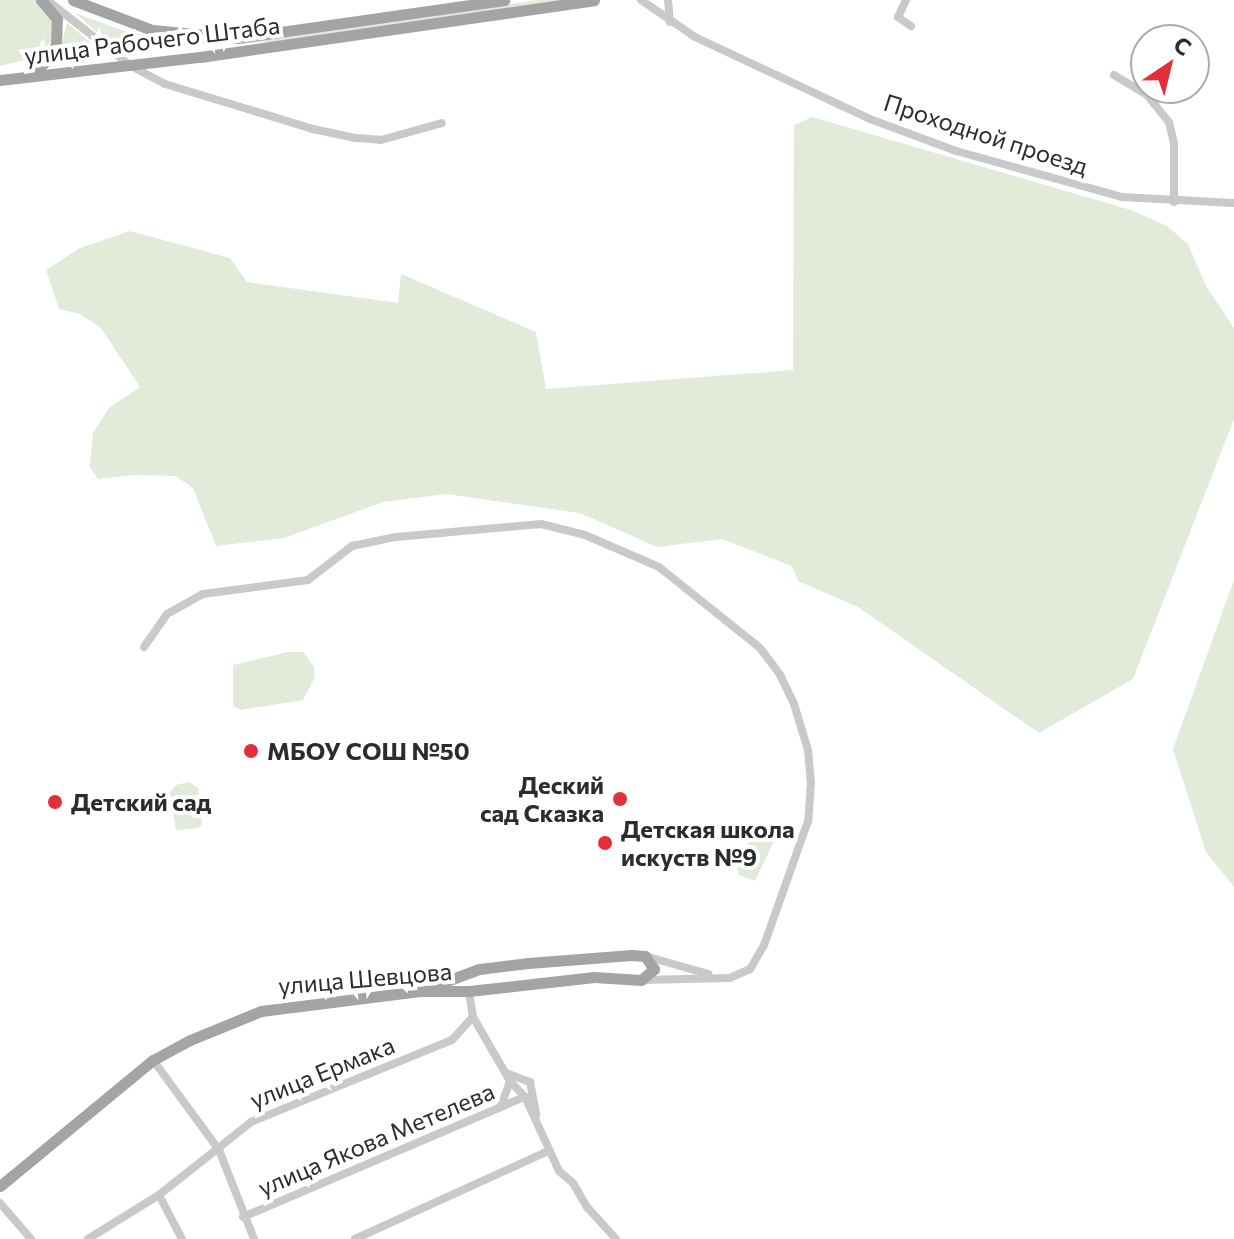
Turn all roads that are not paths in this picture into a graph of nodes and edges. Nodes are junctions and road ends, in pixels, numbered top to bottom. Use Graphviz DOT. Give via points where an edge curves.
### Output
graph roads {
  1 [pos="44,0"];
  2 [pos="73,0"];
  3 [pos="504,0"];
  4 [pos="594,0"];
  5 [pos="641,0"];
  6 [pos="668,0"];
  7 [pos="906,0"];
  8 [pos="670,22"];
  9 [pos="911,26"];
  10 [pos="131,66"];
  11 [pos="1114,75"];
  12 [pos="23,78"];
  13 [pos="0,80"];
  14 [pos="442,123"];
  15 [pos="1174,202"];
  16 [pos="1234,203"];
  17 [pos="144,647"];
  18 [pos="645,956"];
  19 [pos="717,977"];
  20 [pos="641,980"];
  21 [pos="420,991"];
  22 [pos="469,991"];
  23 [pos="473,1017"];
  24 [pos="153,1060"];
  25 [pos="507,1077"];
  26 [pos="525,1097"];
  27 [pos="500,1107"];
  28 [pos="539,1132"];
  29 [pos="219,1150"];
  30 [pos="548,1151"];
  31 [pos="0,1186"];
  32 [pos="159,1195"];
  33 [pos="0,1203"];
  34 [pos="243,1217"];
  35 [pos="31,1239"];
  36 [pos="88,1239"];
  37 [pos="182,1239"];
  38 [pos="254,1239"];
  39 [pos="355,1239"];
  40 [pos="616,1239"];
  1 -- 10 [label="street"];
  1 -- 12 [label="main road" via="57,19 56,45 43,64"];
  2 -- 3 [label="main road, улица Рабочего Штаба" via="152,30 238,38"];
  4 -- 10 [label="main road, улица Рабочего Штаба"];
  5 -- 8 [label="street, Проходной проезд"];
  6 -- 8 [label="street"];
  7 -- 9 [label="street" via="898,17"];
  8 -- 15 [label="street, Проходной проезд" via="870,119 956,151 1122,197"];
  10 -- 12 [label="main road, улица Рабочего Штаба"];
  10 -- 14 [label="street" via="165,84 355,138 381,140"];
  11 -- 15 [label="street" via="1147,95 1169,122"];
  12 -- 13 [label="main road, улица Рабочего Штаба"];
  15 -- 16 [label="street, Проходной проезд"];
  17 -- 19 [label="street, улица Шевцова" via="167,614 203,594 308,580 352,546 396,537 541,524 648,561 760,648 794,704 808,750 808,821 764,945 742,976"];
  18 -- 19 [label="street"];
  18 -- 20 [label="main road" via="654,969"];
  18 -- 21 [label="main road" via="479,969"];
  19 -- 20 [label="street, улица Шевцова"];
  20 -- 22 [label="main road, улица Шевцова" via="594,977"];
  21 -- 22 [label="main road, улица Шевцова"];
  21 -- 24 [label="main road, улица Шевцова" via="261,1011"];
  22 -- 23 [label="street"];
  23 -- 25 [label="street"];
  23 -- 29 [label="street, улица Ермака" via="452,1040 251,1122"];
  24 -- 29 [label="street"];
  24 -- 31 [label="main road, улица Шевцова"];
  25 -- 26 [label="street"];
  25 -- 27 [label="street"];
  25 -- 28 [label="street" via="530,1082"];
  26 -- 27 [label="street, улица Якова Метелева"];
  26 -- 28 [label="street"];
  27 -- 34 [label="street, улица Якова Метелева"];
  28 -- 30 [label="street"];
  29 -- 32 [label="street, улица Ермака"];
  29 -- 34 [label="street"];
  30 -- 39 [label="street"];
  30 -- 40 [label="street"];
  32 -- 36 [label="street, улица Ермака"];
  32 -- 37 [label="street"];
  33 -- 35 [label="street"];
  34 -- 38 [label="street"];
}
